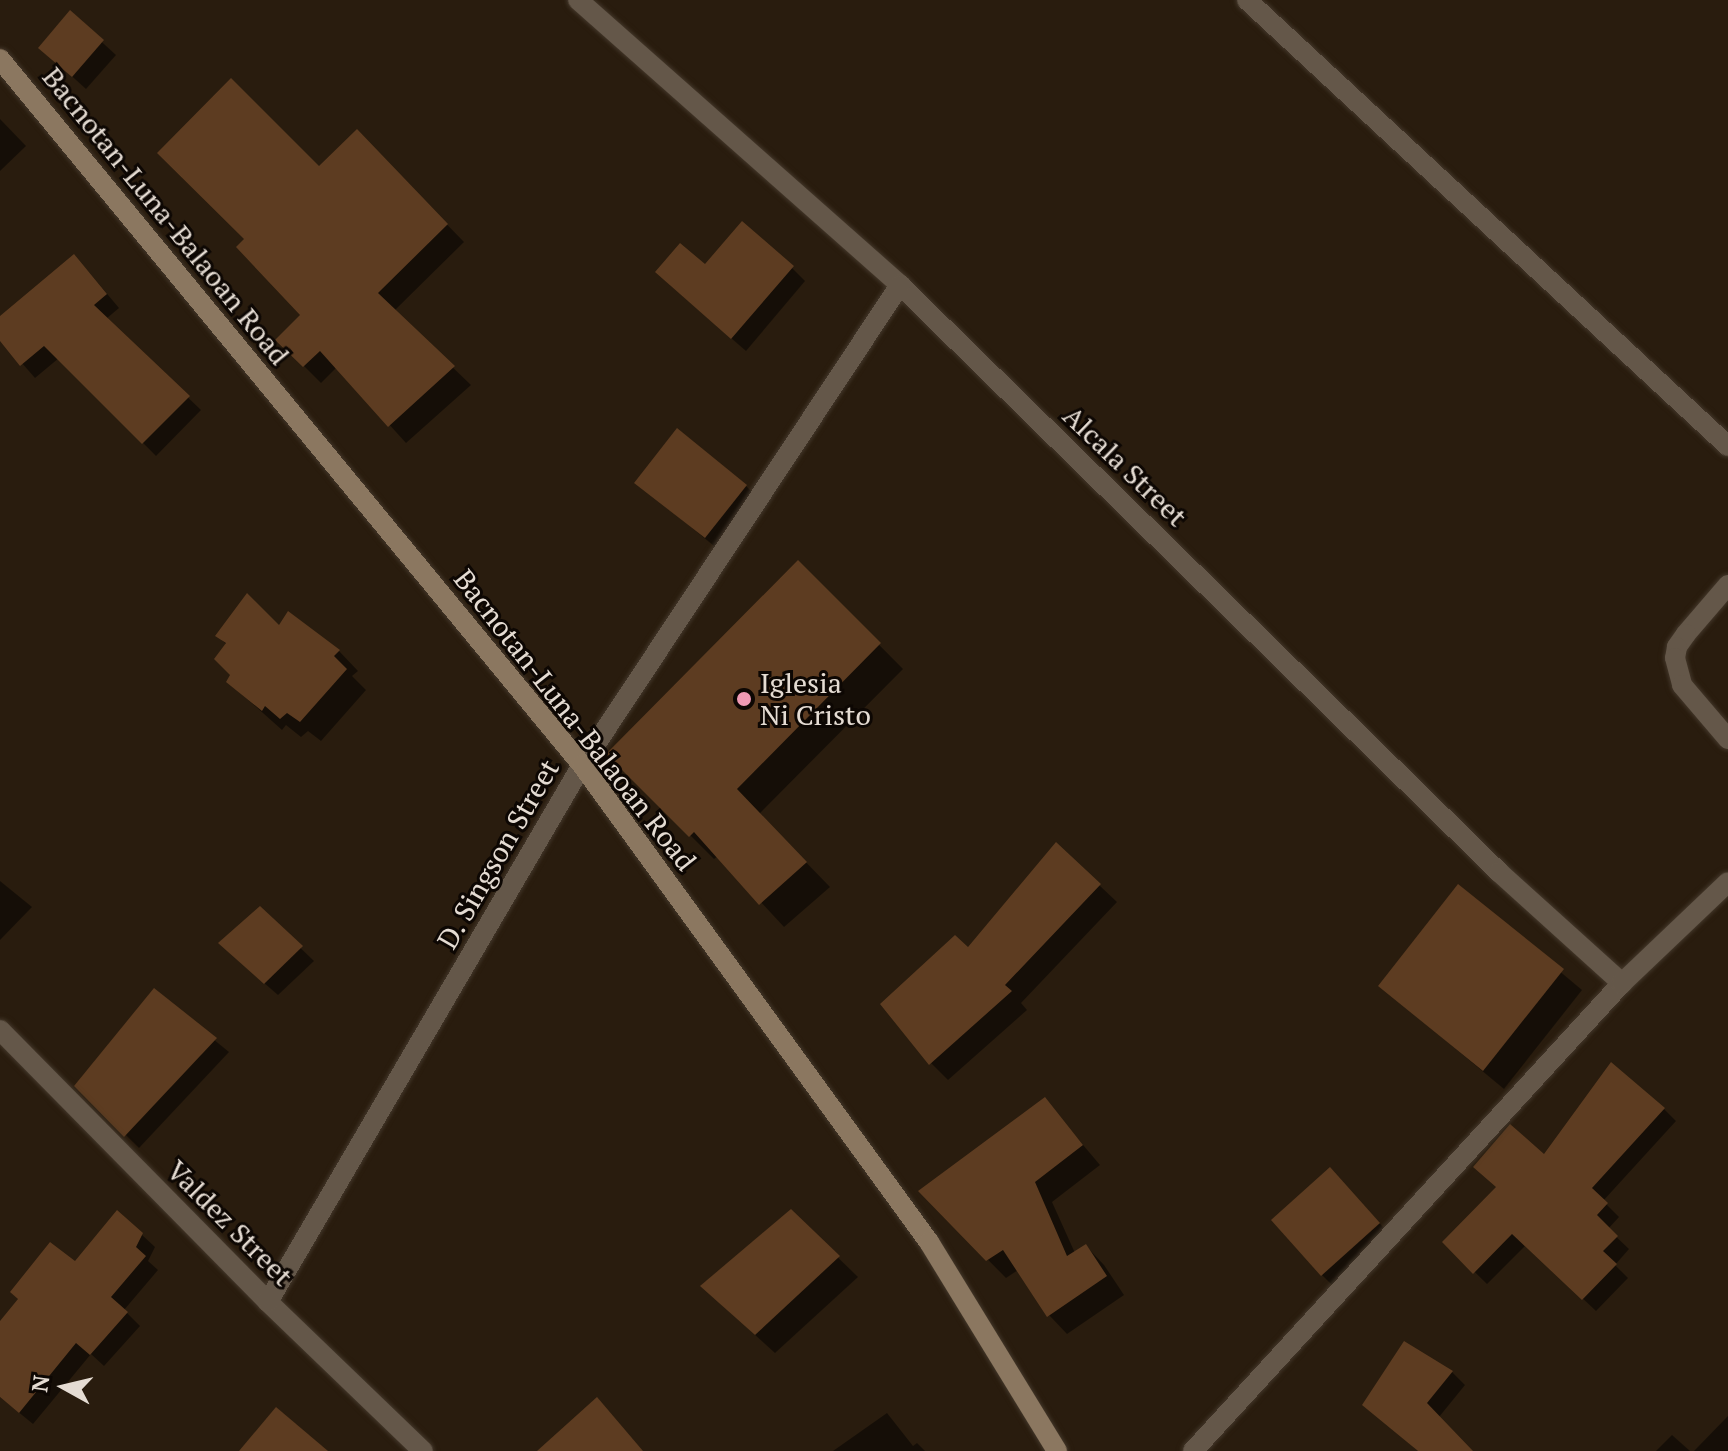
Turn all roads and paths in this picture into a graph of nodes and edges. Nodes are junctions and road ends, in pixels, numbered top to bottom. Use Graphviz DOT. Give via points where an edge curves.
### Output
graph roads {
  1 [pos="578,0"];
  2 [pos="1247,0"];
  3 [pos="0,59"];
  4 [pos="900,285"];
  5 [pos="1728,446"];
  6 [pos="1728,585"];
  7 [pos="1728,739"];
  8 [pos="582,765"];
  9 [pos="1728,882"];
  10 [pos="1622,983"];
  11 [pos="0,1030"];
  12 [pos="268,1302"];
  13 [pos="423,1451"];
  14 [pos="1057,1451"];
  15 [pos="1193,1451"];
  1 -- 4 [label="street, Alcala Street"];
  2 -- 5 [label="street"];
  3 -- 8 [label="main road, Bacnotan-Luna-Balaoan Road"];
  4 -- 8 [label="street, D. Singson Street"];
  4 -- 10 [label="street, Alcala Street" via="1499,872"];
  6 -- 7 [label="street" via="1686,634 1675,658 1682,685"];
  8 -- 12 [label="street, D. Singson Street"];
  8 -- 14 [label="main road, Bacnotan-Luna-Balaoan Road" via="929,1242"];
  9 -- 10 [label="street"];
  10 -- 15 [label="street"];
  11 -- 12 [label="street, Valdez Street"];
  12 -- 13 [label="street, Valdez Street"];
}
